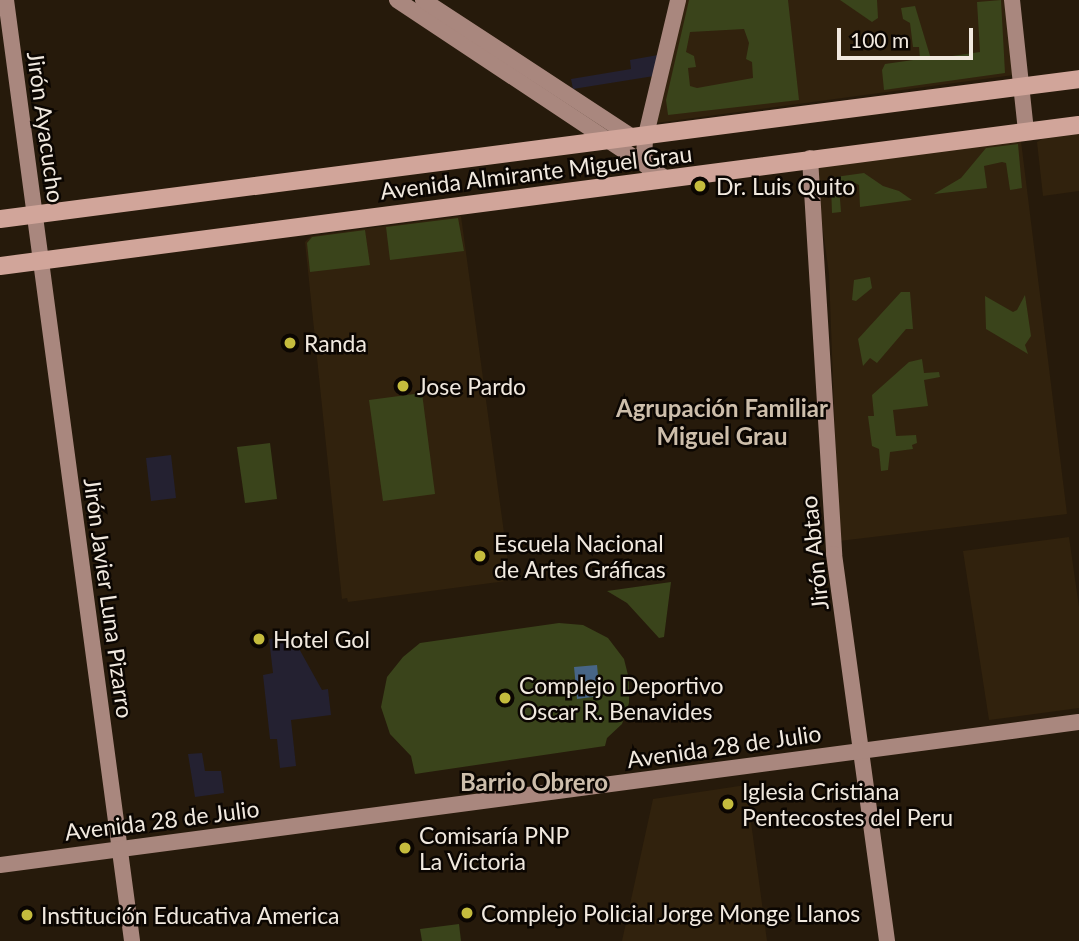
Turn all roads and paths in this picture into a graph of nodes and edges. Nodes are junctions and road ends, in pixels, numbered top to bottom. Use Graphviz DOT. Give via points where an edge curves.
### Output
graph roads {
  1 [pos="6,0"];
  2 [pos="397,0"];
  3 [pos="423,0"];
  4 [pos="678,0"];
  5 [pos="1012,0"];
  6 [pos="1079,79"];
  7 [pos="558,89"];
  8 [pos="1021,89"];
  9 [pos="549,103"];
  10 [pos="1079,125"];
  11 [pos="1026,128"];
  12 [pos="641,137"];
  13 [pos="607,142"];
  14 [pos="810,158"];
  15 [pos="657,174"];
  16 [pos="35,216"];
  17 [pos="0,219"];
  18 [pos="40,257"];
  19 [pos="0,266"];
  20 [pos="1079,722"];
  21 [pos="862,750"];
  22 [pos="120,849"];
  23 [pos="0,864"];
  24 [pos="132,941"];
  25 [pos="887,941"];
  1 -- 16 [label="street, Jirón Ayacucho"];
  2 -- 9 [label="street"];
  3 -- 7 [label="street"];
  4 -- 12 [label="street"];
  5 -- 8 [label="street"];
  6 -- 8 [label="main road, Avenida Almirante Miguel Grau"];
  7 -- 9 [label="street"];
  7 -- 12 [label="street"];
  8 -- 11 [label="street"];
  8 -- 12 [label="main road, Avenida Almirante Miguel Grau"];
  9 -- 13 [label="street"];
  10 -- 11 [label="main road, Avenida Almirante Miguel Grau"];
  11 -- 14 [label="main road, Avenida Almirante Miguel Grau"];
  12 -- 13 [label="main road, Avenida Almirante Miguel Grau"];
  12 -- 15 [label="street" via="644,155"];
  13 -- 15 [label="street"];
  13 -- 16 [label="main road, Avenida Almirante Miguel Grau"];
  14 -- 15 [label="main road, Avenida Almirante Miguel Grau"];
  14 -- 21 [label="street, Jirón Abtao" via="834,554"];
  15 -- 18 [label="main road, Avenida Almirante Miguel Grau"];
  16 -- 17 [label="main road, Avenida Almirante Miguel Grau"];
  16 -- 18 [label="street, Jirón Ayacucho"];
  18 -- 19 [label="main road, Avenida Almirante Miguel Grau"];
  18 -- 22 [label="street, Jirón Javier Luna Pizarro"];
  20 -- 21 [label="street, Avenida 28 de Julio"];
  21 -- 22 [label="street, Avenida 28 de Julio"];
  21 -- 25 [label="street, Jirón Abtao"];
  22 -- 23 [label="street, Avenida 28 de Julio"];
  22 -- 24 [label="street, Jirón Javier Luna Pizarro"];
}
